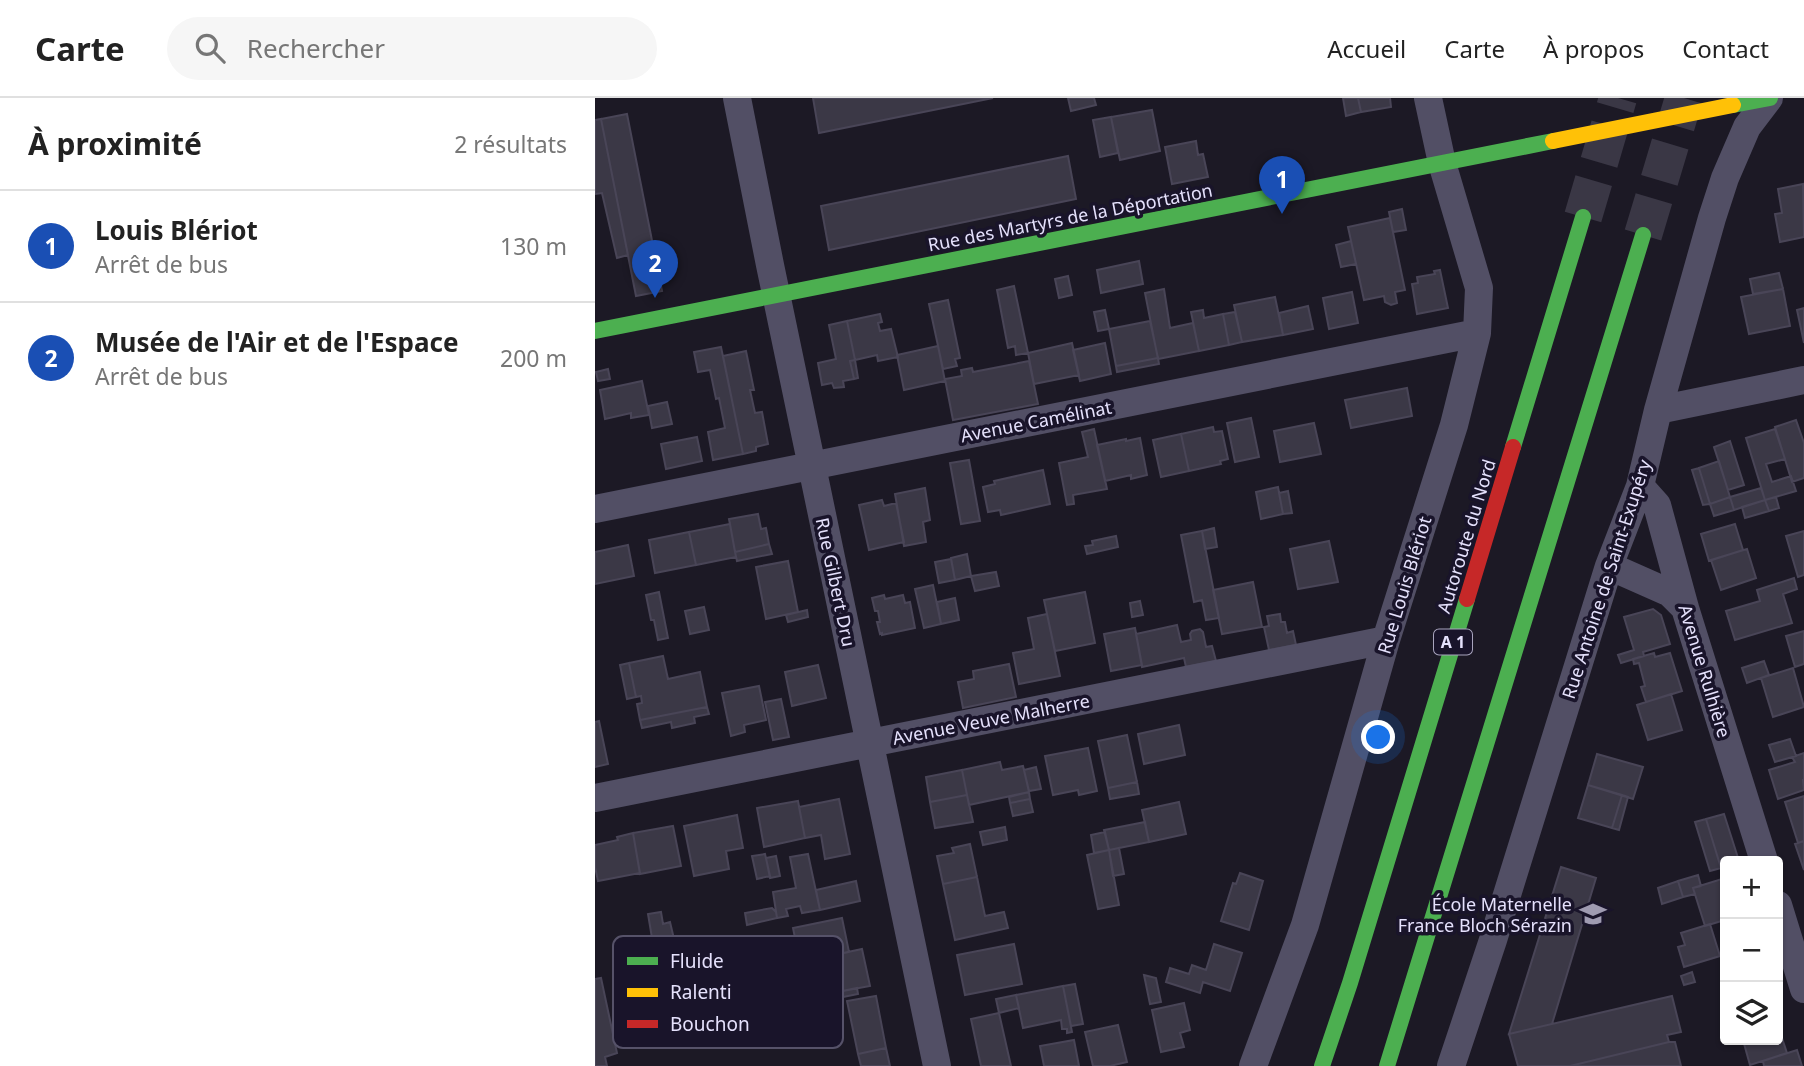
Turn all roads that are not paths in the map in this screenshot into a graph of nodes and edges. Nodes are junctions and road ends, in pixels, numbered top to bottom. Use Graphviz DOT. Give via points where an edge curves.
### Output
graph roads {
  1 [pos="737,98"];
  2 [pos="1428,98"];
  3 [pos="1770,98"];
  4 [pos="1442,163"];
  5 [pos="1583,217"];
  6 [pos="1643,235"];
  7 [pos="777,295"];
  8 [pos="595,331"];
  9 [pos="1477,333"];
  10 [pos="1804,380"];
  11 [pos="1658,410"];
  12 [pos="812,465"];
  13 [pos="1640,486"];
  14 [pos="595,509"];
  15 [pos="1609,566"];
  16 [pos="1685,608"];
  17 [pos="1386,640"];
  18 [pos="870,743"];
  19 [pos="595,799"];
  20 [pos="1762,856"];
  21 [pos="1782,919"];
  22 [pos="1804,989"];
  23 [pos="937,1066"];
  24 [pos="1253,1066"];
  25 [pos="1322,1066"];
  26 [pos="1387,1066"];
  27 [pos="1451,1066"];
  1 -- 7 [label="street, Rue Gilbert Dru"];
  2 -- 4 [label="street, Rue Louis Blériot"];
  3 -- 4 [label="main road, Rue des Martyrs de la Déportation, bridge"];
  3 -- 11 [label="street, Rue Antoine de Saint-Exupéry" via="1747,127 1725,178"];
  4 -- 7 [label="main road, Rue des Martyrs de la Déportation"];
  4 -- 9 [label="street, Rue Louis Blériot" via="1479,288"];
  5 -- 25 [label="main road, Autoroute du Nord / A 1"];
  6 -- 26 [label="main road"];
  7 -- 8 [label="main road, Rue des Martyrs de la Déportation"];
  7 -- 12 [label="street, Rue Gilbert Dru"];
  9 -- 12 [label="street, Avenue Camélinat"];
  9 -- 17 [label="street, Rue Louis Blériot" via="1454,425"];
  10 -- 11 [label="street"];
  11 -- 13 [label="street, Rue Antoine de Saint-Exupéry"];
  12 -- 14 [label="street, Avenue Camélinat"];
  12 -- 18 [label="street, Rue Gilbert Dru"];
  13 -- 15 [label="street, Rue Antoine de Saint-Exupéry"];
  13 -- 16 [label="street, Avenue Rulhière" via="1657,505"];
  15 -- 16 [label="street" via="1670,593"];
  15 -- 27 [label="street, Rue Antoine de Saint-Exupéry"];
  16 -- 20 [label="street, Avenue Rulhière"];
  17 -- 18 [label="street, Avenue Veuve Malherre"];
  17 -- 24 [label="street, Rue Louis Blériot" via="1305,925"];
  18 -- 19 [label="street, Avenue Veuve Malherre"];
  18 -- 23 [label="street, Rue Gilbert Dru"];
  21 -- 22 [label="street"];
}
